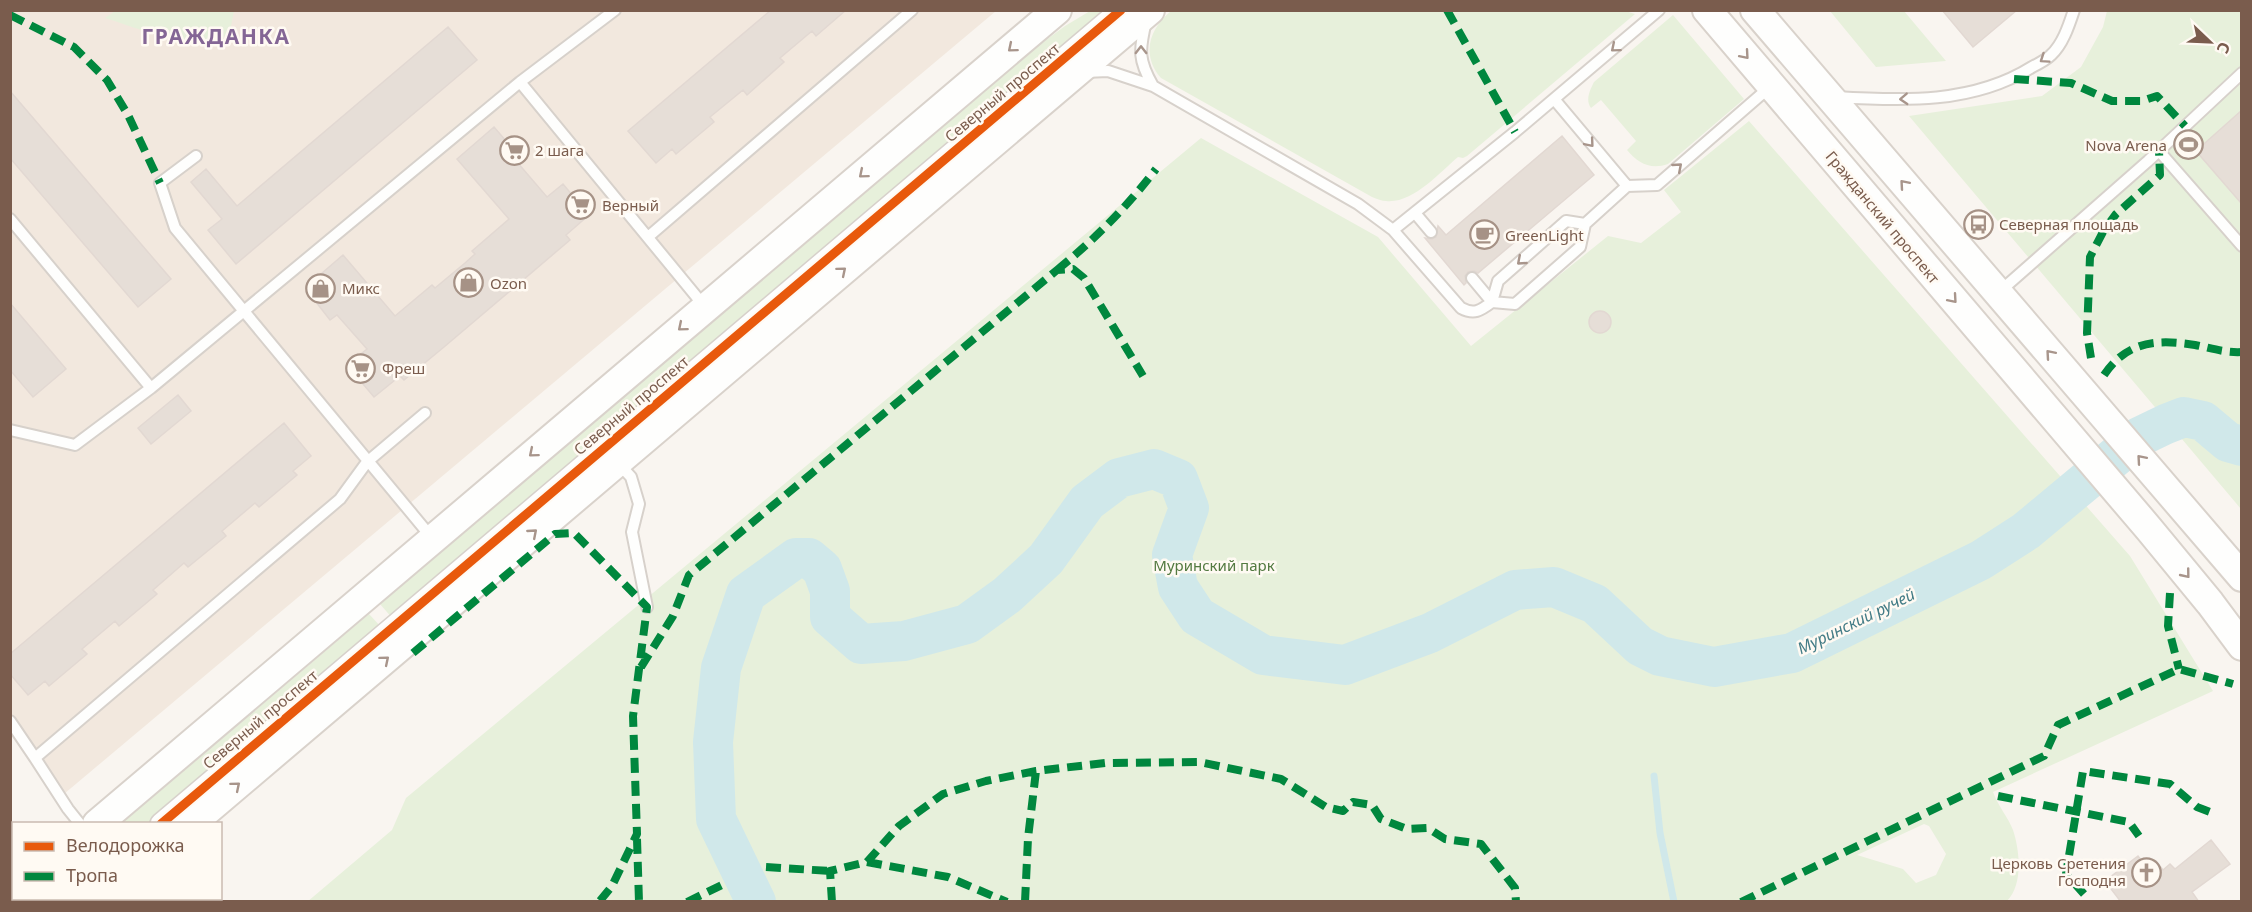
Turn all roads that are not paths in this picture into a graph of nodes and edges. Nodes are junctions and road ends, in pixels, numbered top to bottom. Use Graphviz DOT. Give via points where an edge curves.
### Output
graph roads {
  1 [pos="615,10"];
  2 [pos="912,10"];
  3 [pos="1659,10"];
  4 [pos="1707,10"];
  5 [pos="2074,10"];
  6 [pos="1056,11"];
  7 [pos="1140,11"];
  8 [pos="1769,22"];
  9 [pos="1079,72"];
  10 [pos="2241,73"];
  11 [pos="520,82"];
  12 [pos="1153,86"];
  13 [pos="1772,86"];
  14 [pos="1829,97"];
  15 [pos="1554,99"];
  16 [pos="2159,151"];
  17 [pos="196,156"];
  18 [pos="1627,186"];
  19 [pos="1415,213"];
  20 [pos="10,219"];
  21 [pos="1585,224"];
  22 [pos="1393,230"];
  23 [pos="1431,232"];
  24 [pos="648,237"];
  25 [pos="2241,246"];
  26 [pos="1472,279"];
  27 [pos="1998,293"];
  28 [pos="1492,302"];
  29 [pos="705,307"];
  30 [pos="242,312"];
  31 [pos="151,388"];
  32 [pos="425,413"];
  33 [pos="11,432"];
  34 [pos="367,462"];
  35 [pos="616,462"];
  36 [pos="432,539"];
  37 [pos="2241,577"];
  38 [pos="647,607"];
  39 [pos="2241,646"];
  40 [pos="10,722"];
  41 [pos="35,758"];
  42 [pos="78,822"];
  43 [pos="98,822"];
  44 [pos="163,822"];
  45 [pos="193,822"];
  1 -- 11 [label="lane"];
  2 -- 24 [label="lane"];
  3 -- 15 [label="lane, one-way"];
  4 -- 13 [label="main road, Гражданский проспект, one-way"];
  5 -- 14 [label="lane, one-way" via="2052,55 2014,78 1976,93 1884,100"];
  6 -- 29 [label="main road, Северный проспект, one-way"];
  7 -- 9 [label="main road"];
  12 -- 7 [label="lane, one-way" via="1142,67"];
  7 -- 44 [label="street, Северный проспект"];
  8 -- 14 [label="main road"];
  9 -- 12 [label="lane" via="1108,71"];
  35 -- 9 [label="main road, one-way"];
  10 -- 16 [label="lane"];
  11 -- 24 [label="lane"];
  11 -- 30 [label="lane"];
  12 -- 22 [label="lane" via="1358,204"];
  18 -- 13 [label="lane, one-way" via="1658,185"];
  13 -- 39 [label="main road, Гражданский проспект, one-way" via="2149,529"];
  27 -- 14 [label="main road, one-way"];
  15 -- 18 [label="lane, one-way"];
  15 -- 19 [label="lane"];
  16 -- 25 [label="lane"];
  16 -- 27 [label="lane"];
  17 -- 30 [label="lane" via="160,183 175,228"];
  18 -- 21 [label="lane"];
  19 -- 22 [label="lane"];
  19 -- 23 [label="lane"];
  20 -- 31 [label="lane"];
  21 -- 28 [label="lane, one-way" via="1566,222 1497,281"];
  21 -- 28 [label="lane" via="1580,247 1515,304"];
  22 -- 28 [label="lane" via="1461,308 1479,312"];
  24 -- 29 [label="lane"];
  26 -- 28 [label="lane"];
  37 -- 27 [label="main road, one-way"];
  29 -- 36 [label="main road, Северный проспект, one-way"];
  30 -- 31 [label="lane"];
  30 -- 34 [label="lane"];
  31 -- 33 [label="lane" via="75,445"];
  32 -- 34 [label="lane"];
  34 -- 36 [label="lane"];
  34 -- 41 [label="lane" via="340,499"];
  35 -- 38 [label="lane" via="631,477 639,504 632,532"];
  45 -- 35 [label="main road, one-way"];
  36 -- 43 [label="main road, Северный проспект"];
  40 -- 41 [label="lane"];
  41 -- 42 [label="lane"];
}
